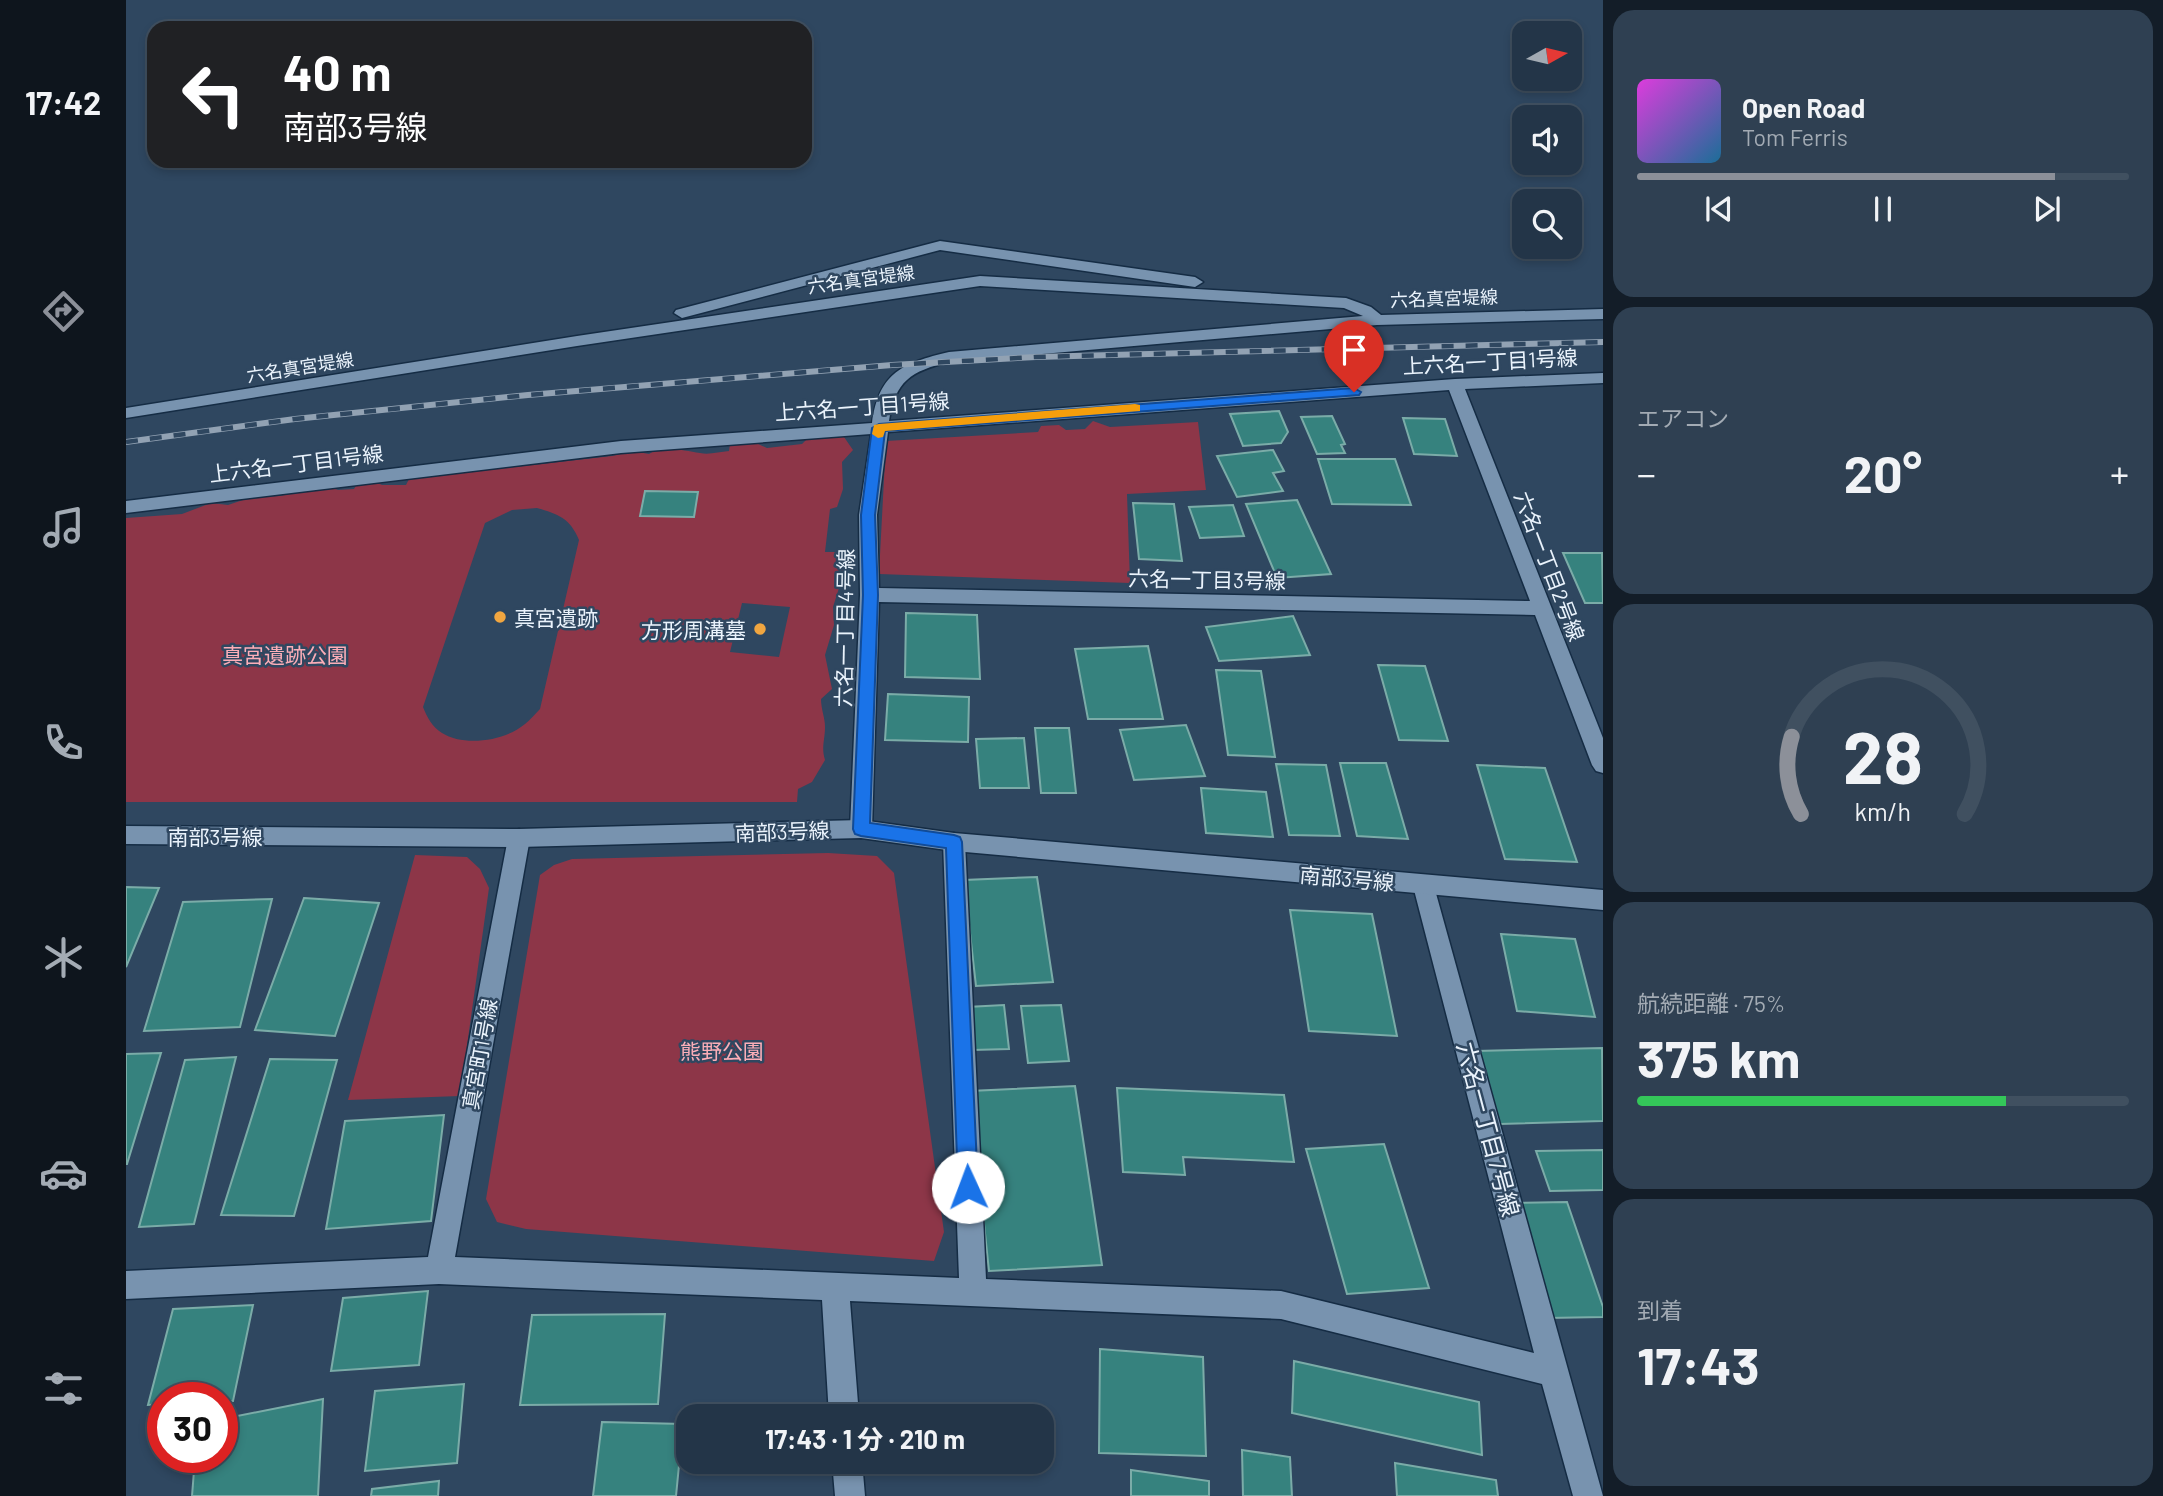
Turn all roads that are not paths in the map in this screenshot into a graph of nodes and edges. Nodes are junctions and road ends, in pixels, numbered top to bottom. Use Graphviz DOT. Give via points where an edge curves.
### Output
graph roads {
  1 [pos="1346,303"];
  2 [pos="1603,314"];
  3 [pos="1377,320"];
  4 [pos="577,341"];
  5 [pos="1603,379"];
  6 [pos="1455,384"];
  7 [pos="126,413"];
  8 [pos="879,428"];
  9 [pos="126,507"];
  10 [pos="870,595"];
  11 [pos="1542,608"];
  12 [pos="1603,765"];
  13 [pos="861,829"];
  14 [pos="126,835"];
  15 [pos="519,838"];
  16 [pos="954,842"];
  17 [pos="1424,886"];
  18 [pos="1603,900"];
  19 [pos="439,1270"];
  20 [pos="126,1285"];
  21 [pos="835,1286"];
  22 [pos="972,1293"];
  23 [pos="1553,1372"];
  24 [pos="843,1404"];
  25 [pos="848,1474"];
  26 [pos="850,1496"];
  27 [pos="1588,1496"];
  1 -- 3 [label="street, 六名真宮堤線"];
  1 -- 4 [label="street, 六名真宮堤線" via="980,281"];
  1 -- 4 [label="street" via="940,245"];
  2 -- 3 [label="street, 六名真宮堤線"];
  3 -- 8 [label="street, 六名一丁目4号線" via="949,357 904,373 884,398"];
  4 -- 7 [label="street, 六名真宮堤線"];
  5 -- 6 [label="street, 上六名一丁目1号線"];
  6 -- 8 [label="street, 上六名一丁目1号線"];
  6 -- 11 [label="street, 六名一丁目2号線"];
  8 -- 9 [label="street, 上六名一丁目1号線" via="621,447"];
  8 -- 10 [label="street, 六名一丁目4号線" via="868,515"];
  10 -- 11 [label="street, 六名一丁目3号線"];
  10 -- 13 [label="street, 六名一丁目4号線"];
  11 -- 12 [label="street, 六名一丁目2号線"];
  13 -- 15 [label="street, 南部3号線"];
  13 -- 16 [label="street, 南部3号線"];
  14 -- 15 [label="street, 南部3号線"];
  15 -- 19 [label="street, 真宮町1号線"];
  16 -- 17 [label="street, 南部3号線"];
  16 -- 22 [label="street"];
  17 -- 18 [label="street, 南部3号線"];
  17 -- 23 [label="street, 六名一丁目7号線"];
  19 -- 20 [label="street"];
  19 -- 21 [label="street"];
  21 -- 22 [label="street"];
  21 -- 24 [label="street"];
  22 -- 23 [label="street" via="1281,1305"];
  23 -- 27 [label="street, 六名一丁目7号線"];
  25 -- 26 [label="street"];
}
